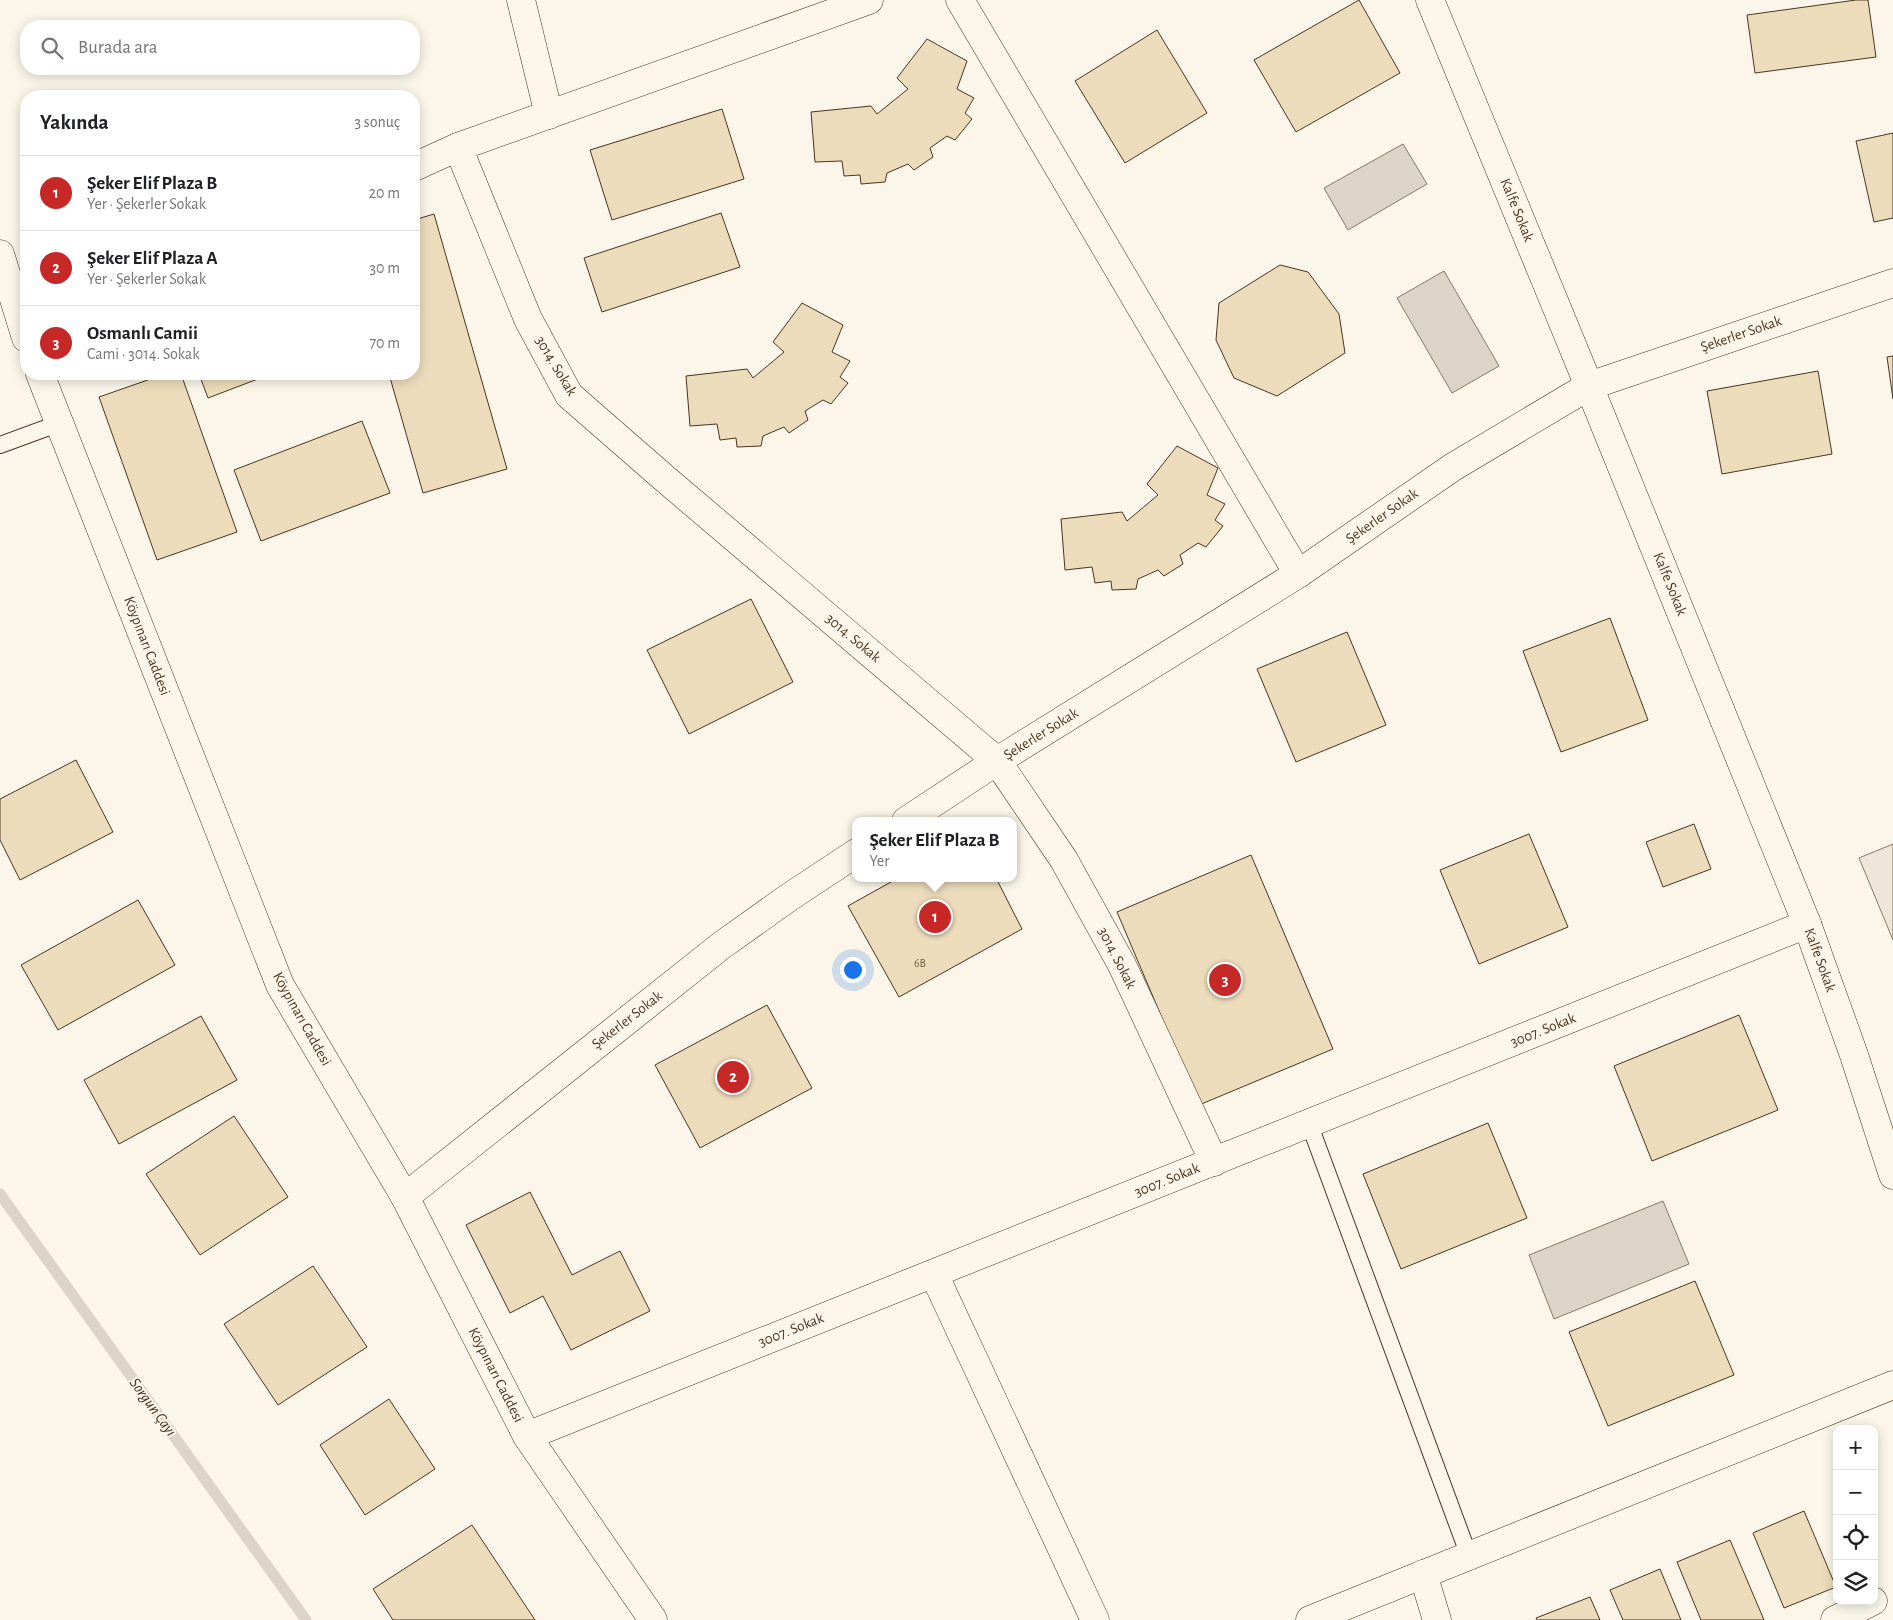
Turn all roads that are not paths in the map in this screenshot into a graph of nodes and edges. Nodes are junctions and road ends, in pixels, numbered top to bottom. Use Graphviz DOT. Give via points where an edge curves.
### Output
graph roads {
  1 [pos="521,0"];
  2 [pos="869,0"];
  3 [pos="960,0"];
  4 [pos="1430,0"];
  5 [pos="549,115"];
  6 [pos="458,147"];
  7 [pos="420,164"];
  8 [pos="0,254"];
  9 [pos="1893,283"];
  10 [pos="20,319"];
  11 [pos="42,380"];
  12 [pos="1590,386"];
  13 [pos="60,423"];
  14 [pos="0,445"];
  15 [pos="1298,574"];
  16 [pos="997,761"];
  17 [pos="912,817"];
  18 [pos="852,856"];
  19 [pos="1807,924"];
  20 [pos="1310,1124"];
  21 [pos="1214,1162"];
  22 [pos="1893,1175"];
  23 [pos="405,1197"];
  24 [pos="934,1274"];
  25 [pos="1893,1385"];
  26 [pos="527,1436"];
  27 [pos="1470,1556"];
  28 [pos="1423,1574"];
  29 [pos="1893,1592"];
  30 [pos="1878,1599"];
  31 [pos="1866,1605"];
  32 [pos="653,1620"];
  33 [pos="1095,1620"];
  34 [pos="1310,1620"];
  35 [pos="1437,1620"];
  36 [pos="1835,1620"];
  1 -- 5 [label="street"];
  2 -- 5 [label="street"];
  3 -- 15 [label="street"];
  4 -- 12 [label="street, Kalfe Sokak"];
  5 -- 6 [label="street"];
  6 -- 7 [label="street"];
  6 -- 16 [label="street, 3014. Sokak" via="528,319 569,395"];
  8 -- 10 [label="street"];
  9 -- 12 [label="street, Şekerler Sokak"];
  11 -- 13 [label="street, Köypınarı Caddesi"];
  12 -- 15 [label="street, Şekerler Sokak" via="1453,467"];
  12 -- 19 [label="street, Kalfe Sokak"];
  13 -- 14 [label="lane"];
  13 -- 23 [label="street, Köypınarı Caddesi" via="280,986"];
  15 -- 16 [label="street, Şekerler Sokak"];
  16 -- 17 [label="street, Şekerler Sokak"];
  16 -- 21 [label="street, 3014. Sokak" via="1064,860 1122,966"];
  18 -- 23 [label="street, Şekerler Sokak" via="722,945"];
  19 -- 20 [label="street, 3007. Sokak"];
  19 -- 22 [label="street, Kalfe Sokak"];
  20 -- 21 [label="street, 3007. Sokak"];
  20 -- 27 [label="lane"];
  21 -- 24 [label="street, 3007. Sokak"];
  23 -- 26 [label="street, Köypınarı Caddesi"];
  24 -- 26 [label="street, 3007. Sokak"];
  24 -- 33 [label="street"];
  25 -- 27 [label="street"];
  26 -- 32 [label="street, Köypınarı Caddesi"];
  27 -- 28 [label="street"];
  28 -- 34 [label="street"];
  28 -- 35 [label="street"];
  29 -- 30 [label="street"];
  31 -- 36 [label="street"];
}
